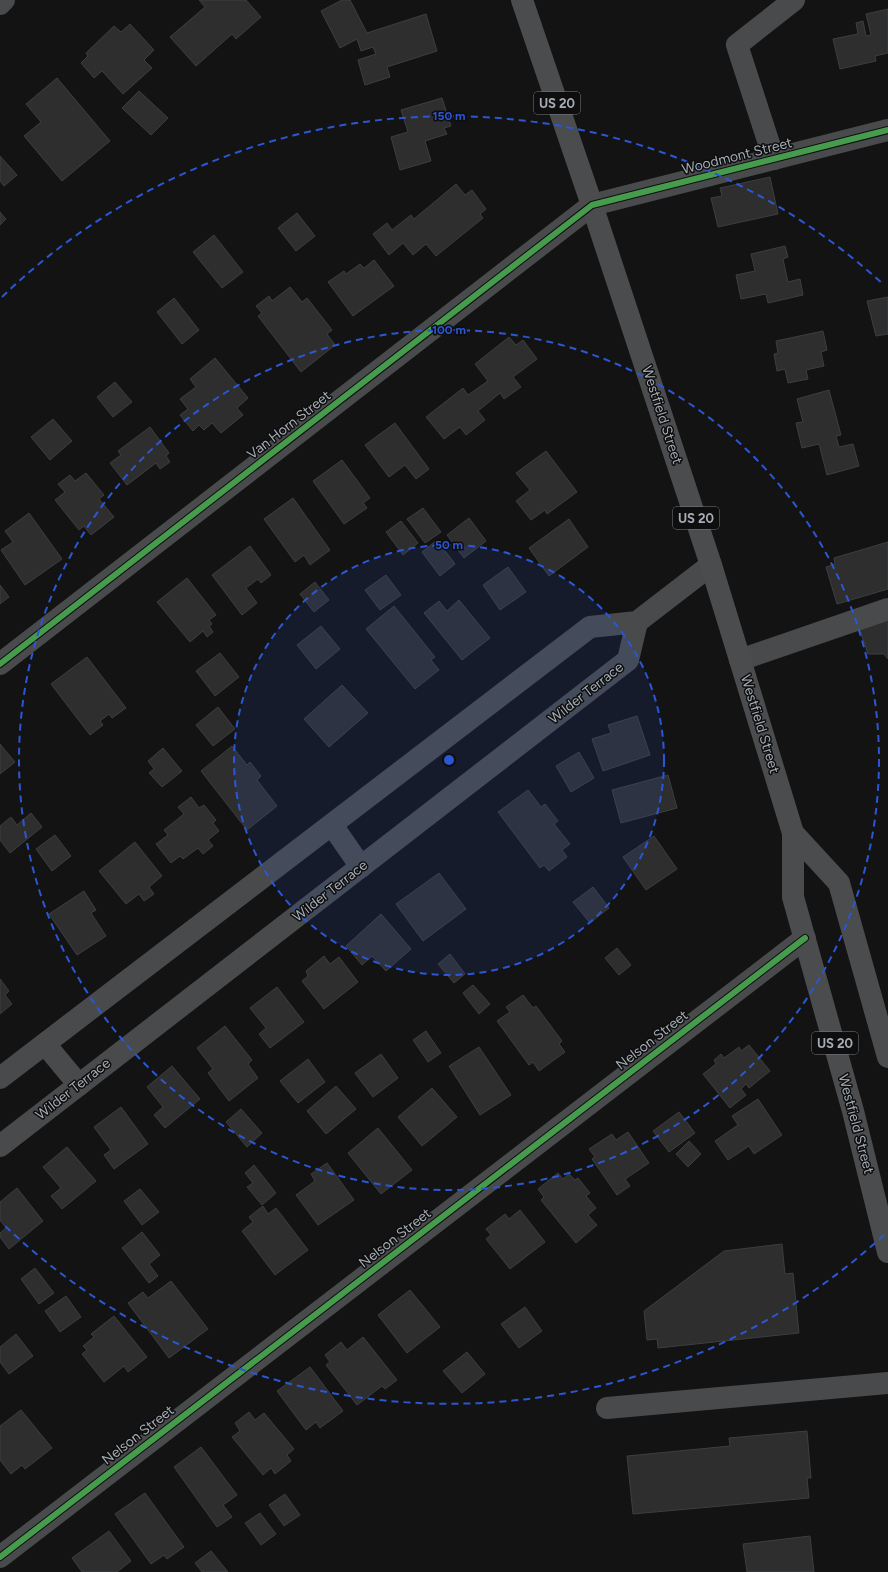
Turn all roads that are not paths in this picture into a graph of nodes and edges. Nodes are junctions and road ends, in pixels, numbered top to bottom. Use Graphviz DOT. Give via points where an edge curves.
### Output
graph roads {
  1 [pos="4,0"];
  2 [pos="522,0"];
  3 [pos="794,0"];
  4 [pos="0,4"];
  5 [pos="888,130"];
  6 [pos="774,159"];
  7 [pos="592,205"];
  8 [pos="711,565"];
  9 [pos="888,609"];
  10 [pos="637,622"];
  11 [pos="740,660"];
  12 [pos="0,664"];
  13 [pos="332,825"];
  14 [pos="793,833"];
  15 [pos="360,867"];
  16 [pos="805,938"];
  17 [pos="45,1044"];
  18 [pos="888,1057"];
  19 [pos="0,1078"];
  20 [pos="79,1085"];
  21 [pos="0,1146"];
  22 [pos="888,1252"];
  23 [pos="888,1383"];
  24 [pos="607,1408"];
  25 [pos="0,1557"];
  1 -- 4 [label="street"];
  2 -- 7 [label="main road, Westfield Street / US 20"];
  3 -- 6 [label="street" via="737,45"];
  5 -- 6 [label="street, Woodmont Street"];
  6 -- 7 [label="street, Woodmont Street"];
  7 -- 8 [label="main road, Westfield Street / US 20"];
  7 -- 12 [label="street, Van Horn Street"];
  8 -- 10 [label="street"];
  8 -- 11 [label="main road, Westfield Street / US 20"];
  9 -- 11 [label="street"];
  10 -- 13 [label="street" via="590,627"];
  10 -- 15 [label="street, Wilder Terrace" via="628,660"];
  11 -- 14 [label="main road, Westfield Street / US 20"];
  13 -- 15 [label="street"];
  13 -- 17 [label="street"];
  14 -- 16 [label="main road, Westfield Street / US 20" via="794,897"];
  14 -- 18 [label="main road, Westfield Street / US 20" via="839,883"];
  15 -- 20 [label="street, Wilder Terrace"];
  16 -- 22 [label="main road, Westfield Street / US 20" via="853,1111"];
  16 -- 25 [label="street, Nelson Street"];
  17 -- 19 [label="street"];
  17 -- 20 [label="street"];
  20 -- 21 [label="street, Wilder Terrace"];
  23 -- 24 [label="street"];
}
